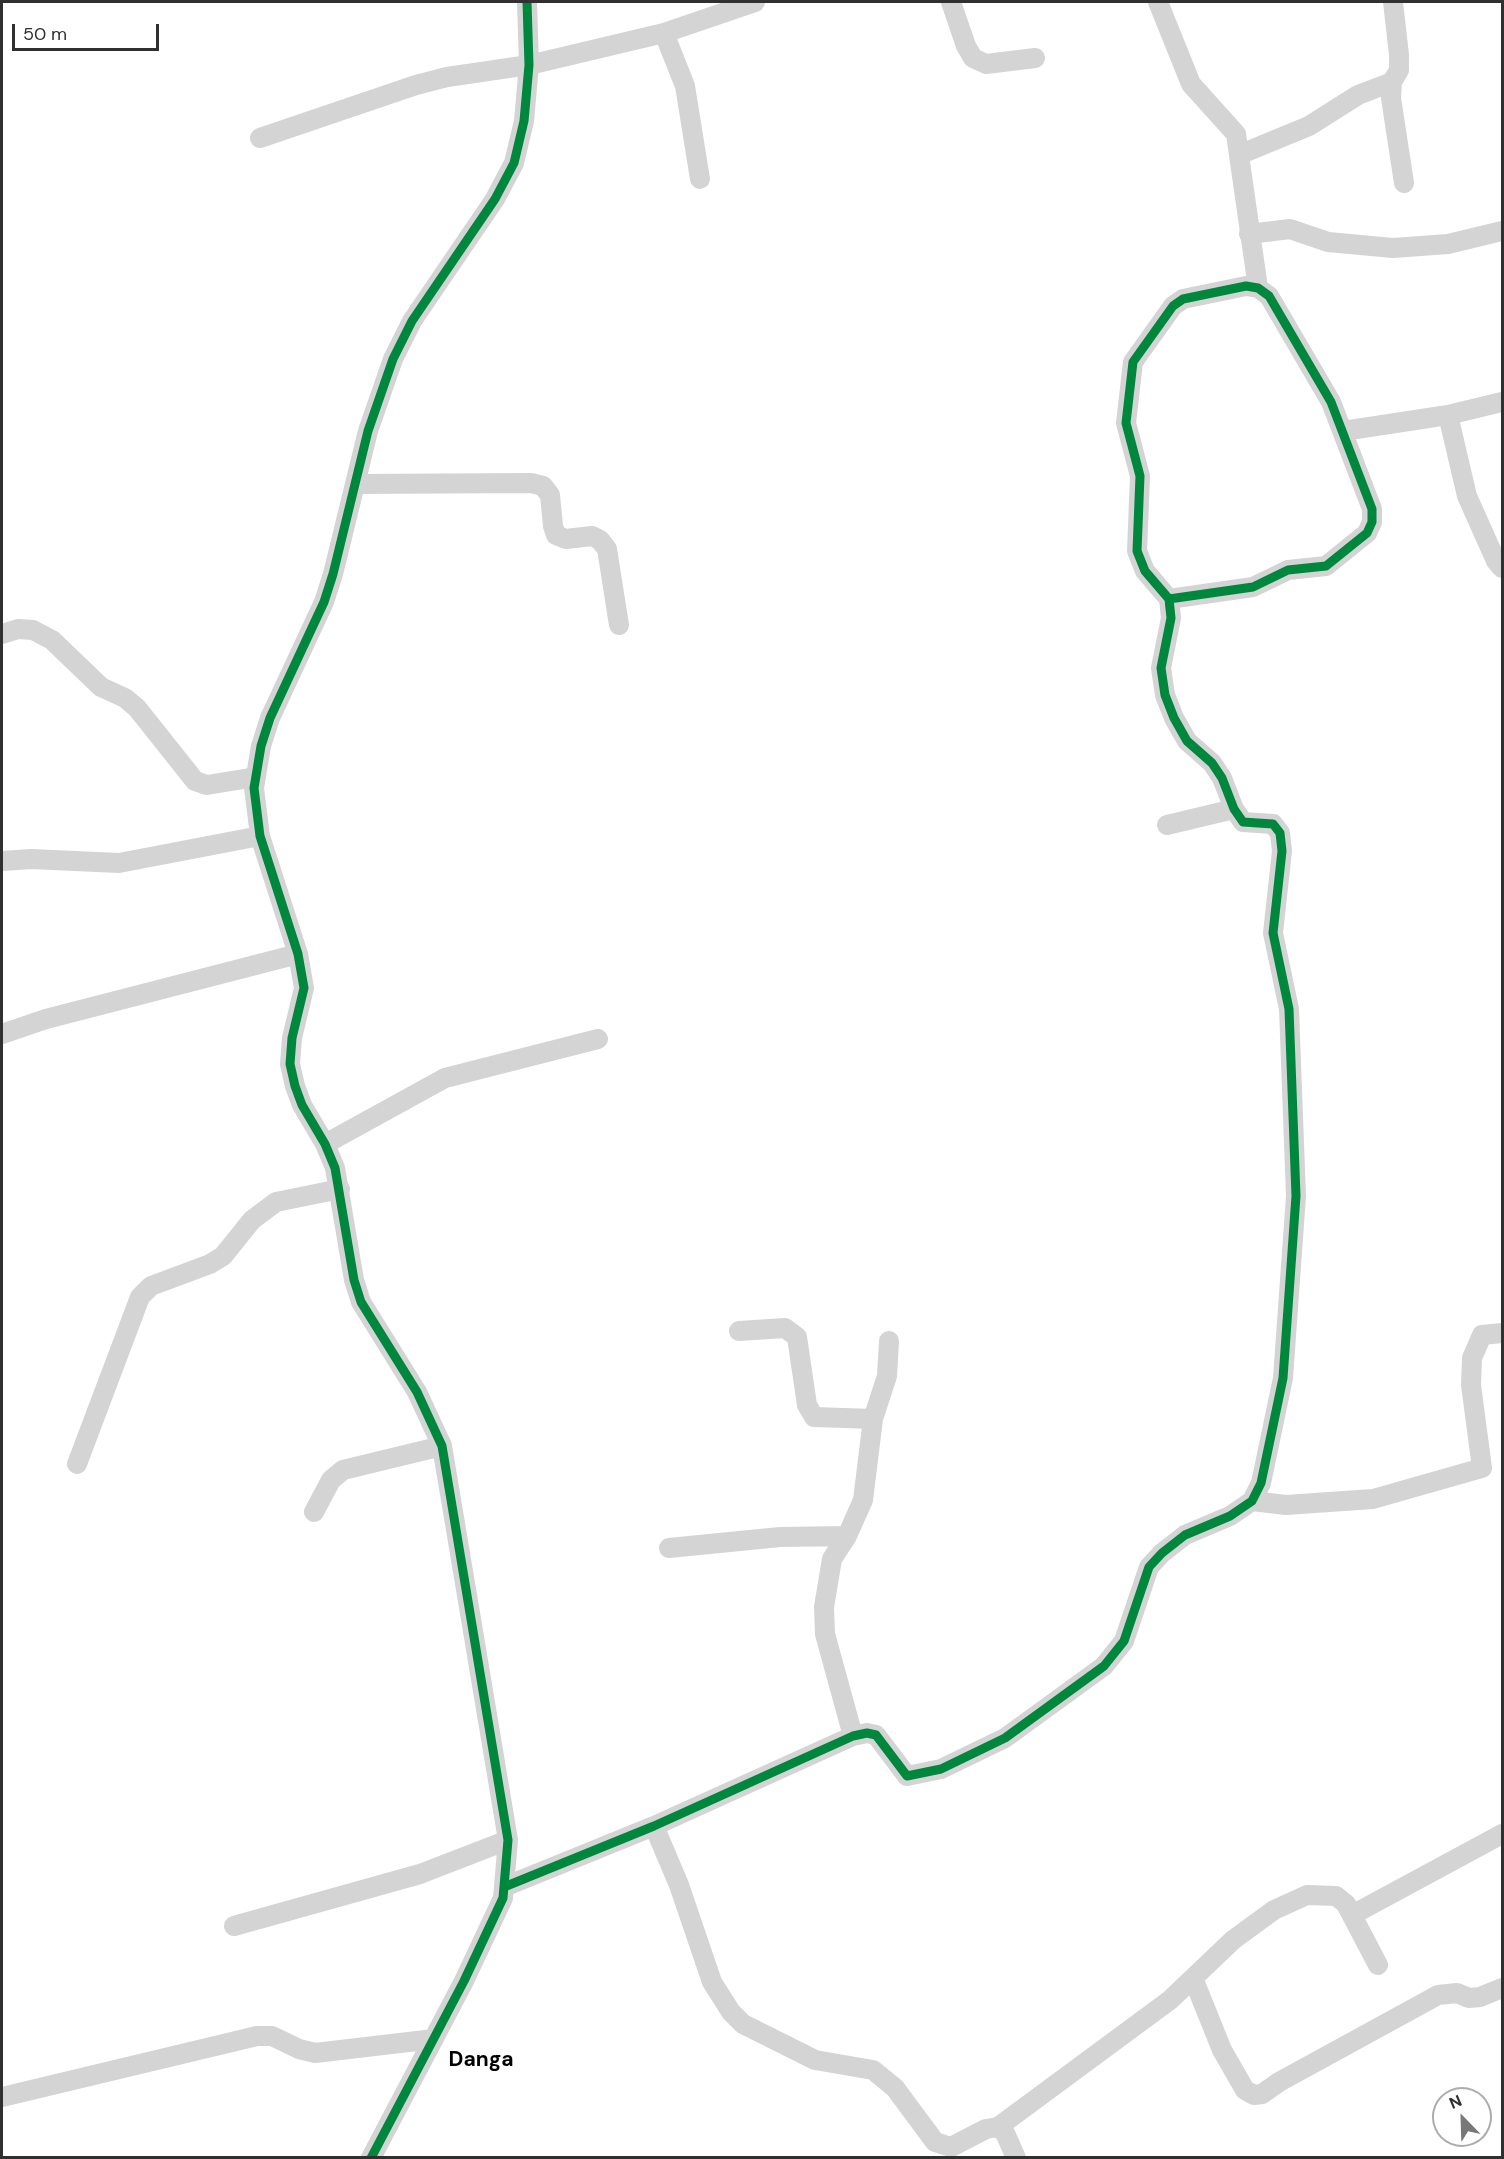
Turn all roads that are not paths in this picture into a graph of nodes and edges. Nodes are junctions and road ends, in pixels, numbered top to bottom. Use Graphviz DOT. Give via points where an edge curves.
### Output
graph roads {
  1 [pos="527,2"];
  2 [pos="755,2"];
  3 [pos="951,2"];
  4 [pos="1158,2"];
  5 [pos="1393,2"];
  6 [pos="664,33"];
  7 [pos="1035,58"];
  8 [pos="529,65"];
  9 [pos="1392,82"];
  10 [pos="260,138"];
  11 [pos="1241,154"];
  12 [pos="700,179"];
  13 [pos="1404,183"];
  14 [pos="1503,231"];
  15 [pos="1249,234"];
  16 [pos="1258,288"];
  17 [pos="1503,402"];
  18 [pos="1448,415"];
  19 [pos="1343,431"];
  20 [pos="355,484"];
  21 [pos="1503,568"];
  22 [pos="1169,599"];
  23 [pos="618,625"];
  24 [pos="2,634"];
  25 [pos="256,777"];
  26 [pos="1234,809"];
  27 [pos="1167,825"];
  28 [pos="260,836"];
  29 [pos="2,861"];
  30 [pos="298,954"];
  31 [pos="2,1034"];
  32 [pos="598,1039"];
  33 [pos="325,1144"];
  34 [pos="340,1189"];
  35 [pos="739,1330"];
  36 [pos="1503,1333"];
  37 [pos="889,1341"];
  38 [pos="873,1419"];
  39 [pos="442,1446"];
  40 [pos="77,1464"];
  41 [pos="1252,1501"];
  42 [pos="314,1512"];
  43 [pos="848,1536"];
  44 [pos="669,1548"];
  45 [pos="853,1736"];
  46 [pos="654,1826"];
  47 [pos="1503,1834"];
  48 [pos="508,1840"];
  49 [pos="504,1887"];
  50 [pos="1352,1915"];
  51 [pos="234,1926"];
  52 [pos="1378,1965"];
  53 [pos="1193,1978"];
  54 [pos="1503,1988"];
  55 [pos="434,2039"];
  56 [pos="2,2097"];
  57 [pos="998,2127"];
  58 [pos="933,2150"];
  59 [pos="371,2157"];
  60 [pos="1016,2157"];
  1 -- 8 [label="street"];
  2 -- 6 [label="street"];
  3 -- 7 [label="street" via="973,58 986,64"];
  4 -- 11 [label="street" via="1191,84 1228,122"];
  5 -- 9 [label="street" via="1400,55 1399,70"];
  6 -- 8 [label="street"];
  6 -- 12 [label="street" via="685,86"];
  8 -- 10 [label="street" via="416,85"];
  8 -- 20 [label="street" via="524,121 514,163 495,200 407,330 378,397"];
  9 -- 11 [label="street" via="1358,95 1309,126"];
  9 -- 13 [label="street"];
  11 -- 15 [label="street"];
  14 -- 15 [label="street" via="1448,244 1393,248 1328,242 1290,229"];
  15 -- 16 [label="street"];
  16 -- 19 [label="street" via="1269,296 1331,402"];
  16 -- 22 [label="street" via="1246,286 1183,299 1173,306 1133,362 1126,423 1140,476 1137,551 1145,571"];
  17 -- 18 [label="street"];
  18 -- 19 [label="street"];
  18 -- 21 [label="street" via="1467,496"];
  19 -- 22 [label="street" via="1372,509 1367,533 1326,566 1288,570 1253,588"];
  20 -- 23 [label="street" via="543,486 550,495 556,536 592,536 607,549"];
  20 -- 25 [label="street" via="330,584 270,718"];
  22 -- 26 [label="street" via="1171,618 1161,668 1165,695 1187,741 1212,763 1222,778"];
  24 -- 25 [label="street" via="33,630 52,640 101,687 137,708 195,781 207,785"];
  25 -- 28 [label="street"];
  26 -- 27 [label="street"];
  26 -- 41 [label="street" via="1243,822 1273,824 1280,833 1282,851 1273,933 1289,1009 1296,1196 1283,1378 1261,1483"];
  28 -- 29 [label="street" via="119,862"];
  28 -- 30 [label="street"];
  30 -- 31 [label="street" via="46,1019"];
  30 -- 33 [label="street" via="304,988 290,1064 302,1106"];
  32 -- 33 [label="street" via="445,1078"];
  33 -- 34 [label="street"];
  34 -- 39 [label="street" via="361,1302 417,1392"];
  34 -- 40 [label="street" via="276,1202 252,1220 223,1256 151,1286 140,1297"];
  35 -- 38 [label="street" via="785,1328 796,1337 807,1405 814,1417"];
  36 -- 41 [label="street" via="1482,1335 1472,1358 1471,1385 1482,1468 1373,1499 1286,1505"];
  37 -- 38 [label="street" via="887,1376"];
  38 -- 43 [label="street" via="863,1500"];
  39 -- 42 [label="street" via="344,1470 331,1480"];
  39 -- 48 [label="street"];
  41 -- 45 [label="street" via="1230,1516 1185,1535 1162,1553 1149,1567 1124,1641 1104,1666 1005,1738 941,1769 907,1776 876,1735"];
  43 -- 44 [label="street" via="780,1537"];
  43 -- 45 [label="street" via="832,1559 824,1608 825,1634"];
  45 -- 46 [label="street"];
  46 -- 49 [label="street"];
  46 -- 58 [label="street" via="712,1982 731,2012 759,2034 815,2060 873,2070 895,2088"];
  47 -- 50 [label="street"];
  48 -- 49 [label="street"];
  48 -- 51 [label="street" via="420,1874"];
  49 -- 55 [label="street" via="503,1898"];
  50 -- 52 [label="street"];
  50 -- 53 [label="street" via="1336,1896 1307,1895 1274,1910 1233,1940"];
  53 -- 54 [label="street" via="1222,2050 1245,2090 1254,2095 1438,1995 1480,1997"];
  53 -- 57 [label="street" via="1170,2000"];
  55 -- 56 [label="street" via="315,2053 272,2036 257,2036"];
  55 -- 59 [label="street"];
  57 -- 58 [label="street" via="951,2147"];
  57 -- 60 [label="street"];
}
